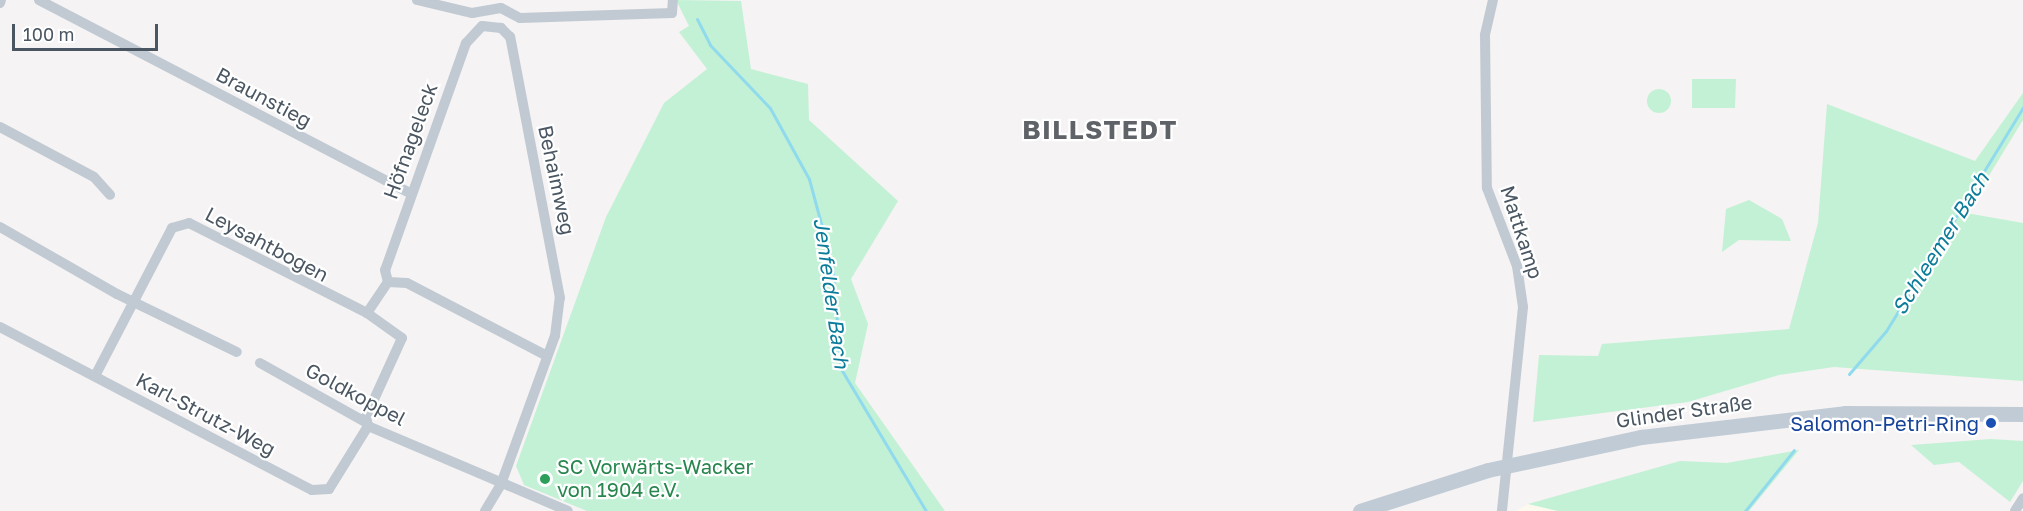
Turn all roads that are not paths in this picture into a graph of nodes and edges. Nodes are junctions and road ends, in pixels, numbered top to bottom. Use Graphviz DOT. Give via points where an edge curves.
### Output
graph roads {
  1 [pos="39,0"];
  2 [pos="417,0"];
  3 [pos="673,0"];
  4 [pos="1493,0"];
  5 [pos="502,4"];
  6 [pos="487,25"];
  7 [pos="0,127"];
  8 [pos="409,192"];
  9 [pos="110,195"];
  10 [pos="0,227"];
  11 [pos="388,282"];
  12 [pos="132,300"];
  13 [pos="367,313"];
  14 [pos="0,327"];
  15 [pos="237,352"];
  16 [pos="547,356"];
  17 [pos="260,363"];
  18 [pos="95,376"];
  19 [pos="2023,414"];
  20 [pos="368,426"];
  21 [pos="1511,464"];
  22 [pos="501,484"];
  23 [pos="2023,498"];
  24 [pos="485,511"];
  25 [pos="568,511"];
  26 [pos="1360,511"];
  27 [pos="1502,511"];
  28 [pos="2015,511"];
  1 -- 8 [label="street, Braunstieg"];
  2 -- 5 [label="street" via="472,12"];
  3 -- 5 [label="street" via="672,13 520,18"];
  4 -- 21 [label="street, Mattkamp" via="1485,35 1487,188 1512,251 1523,300"];
  6 -- 8 [label="street, Höfnageleck" via="473,30 465,43"];
  6 -- 16 [label="street, Behaimweg" via="510,37 559,278 558,318"];
  7 -- 9 [label="street" via="94,177"];
  8 -- 11 [label="street, Höfnageleck" via="385,260"];
  10 -- 12 [label="street"];
  11 -- 13 [label="street"];
  11 -- 16 [label="street" via="407,284"];
  12 -- 13 [label="street, Leysahtbogen" via="179,223"];
  12 -- 15 [label="street"];
  12 -- 18 [label="street, Leysahtbogen"];
  13 -- 20 [label="street, Leysahtbogen" via="404,342 366,417"];
  14 -- 18 [label="street, Karl-Strutz-Weg"];
  16 -- 22 [label="street"];
  17 -- 20 [label="street, Goldkoppel" via="366,417"];
  18 -- 20 [label="street, Karl-Strutz-Weg" via="321,492 329,489"];
  19 -- 21 [label="main road, Glinder Straße" via="1788,418 1641,437"];
  20 -- 22 [label="street, Goldkoppel"];
  21 -- 26 [label="main road, Glinder Straße"];
  21 -- 27 [label="street, Mattkamp"];
  22 -- 24 [label="street"];
  22 -- 25 [label="street, Goldkoppel"];
  23 -- 28 [label="street"];
}
